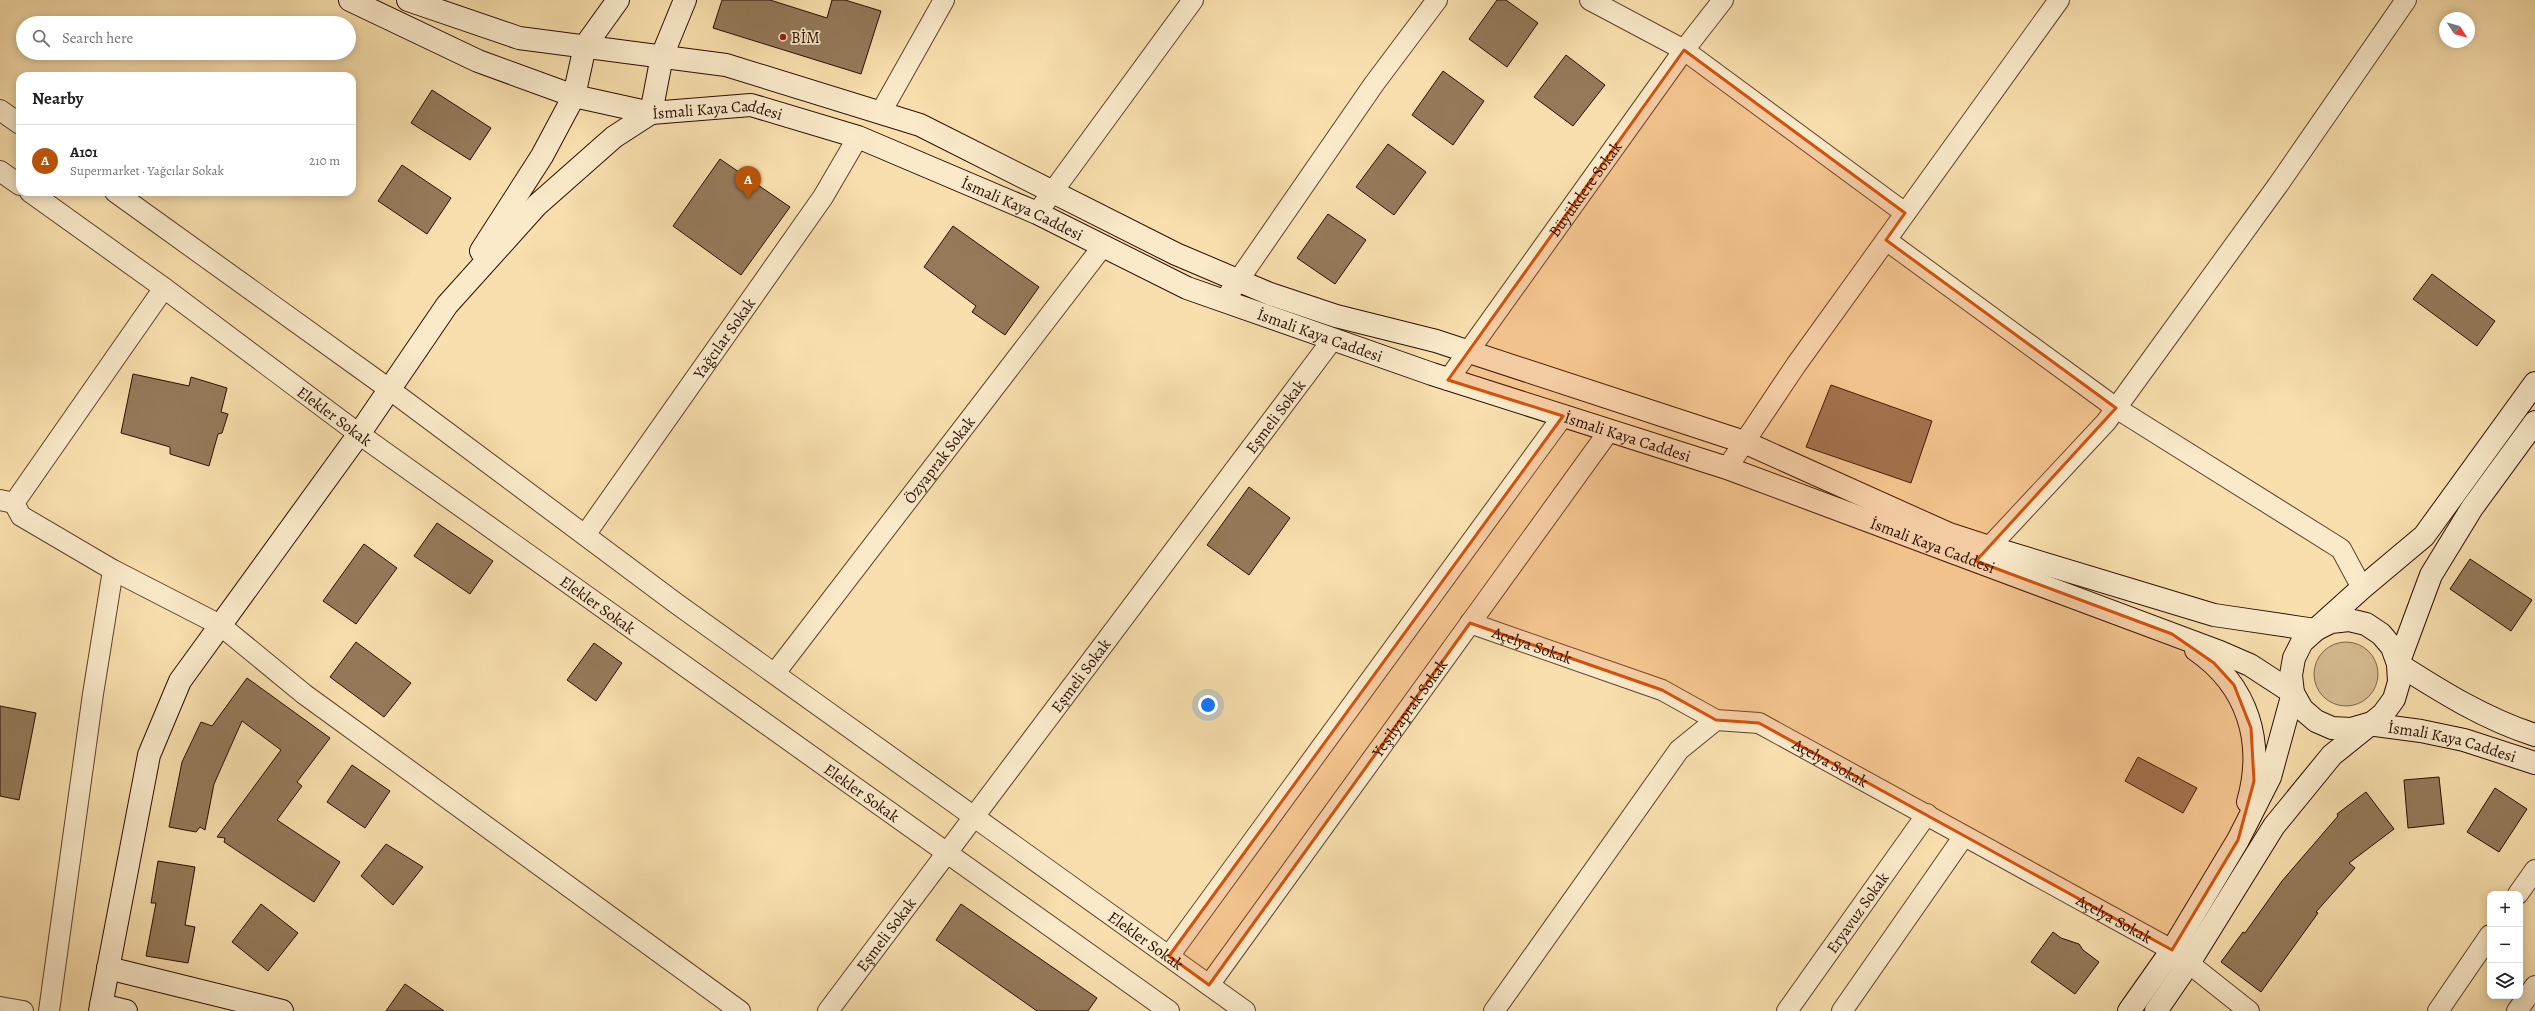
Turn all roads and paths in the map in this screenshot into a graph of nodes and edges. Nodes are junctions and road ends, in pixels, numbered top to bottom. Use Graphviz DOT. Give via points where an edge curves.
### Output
graph roads {
  1 [pos="350,0"];
  2 [pos="408,0"];
  3 [pos="618,0"];
  4 [pos="685,0"];
  5 [pos="944,0"];
  6 [pos="1191,0"];
  7 [pos="1437,0"];
  8 [pos="1590,0"];
  9 [pos="1723,0"];
  10 [pos="2059,0"];
  11 [pos="2406,0"];
  12 [pos="585,46"];
  13 [pos="1684,50"];
  14 [pos="662,56"];
  15 [pos="574,96"];
  16 [pos="0,110"];
  17 [pos="881,112"];
  18 [pos="651,113"];
  19 [pos="16,121"];
  20 [pos="858,137"];
  21 [pos="0,170"];
  22 [pos="16,182"];
  23 [pos="1053,191"];
  24 [pos="36,196"];
  25 [pos="121,196"];
  26 [pos="1036,213"];
  27 [pos="1905,213"];
  28 [pos="1886,240"];
  29 [pos="1103,246"];
  30 [pos="1238,281"];
  31 [pos="164,288"];
  32 [pos="1224,301"];
  33 [pos="447,305"];
  34 [pos="1333,340"];
  35 [pos="1469,352"];
  36 [pos="1448,380"];
  37 [pos="2535,384"];
  38 [pos="389,389"];
  39 [pos="2116,408"];
  40 [pos="1563,416"];
  41 [pos="2535,422"];
  42 [pos="1609,431"];
  43 [pos="359,434"];
  44 [pos="1744,442"];
  45 [pos="1727,468"];
  46 [pos="7,501"];
  47 [pos="585,535"];
  48 [pos="1983,554"];
  49 [pos="114,570"];
  50 [pos="2362,588"];
  51 [pos="1470,622"];
  52 [pos="220,625"];
  53 [pos="2315,630"];
  54 [pos="2172,634"];
  55 [pos="2398,664"];
  56 [pos="775,673"];
  57 [pos="2293,693"];
  58 [pos="1716,720"];
  59 [pos="2368,724"];
  60 [pos="2535,735"];
  61 [pos="2535,763"];
  62 [pos="1926,814"];
  63 [pos="975,816"];
  64 [pos="1964,836"];
  65 [pos="2238,840"];
  66 [pos="947,854"];
  67 [pos="2535,870"];
  68 [pos="2520,891"];
  69 [pos="2487,939"];
  70 [pos="1169,956"];
  71 [pos="2180,957"];
  72 [pos="108,968"];
  73 [pos="1209,985"];
  74 [pos="2535,986"];
  75 [pos="1149,1005"];
  76 [pos="0,1007"];
  77 [pos="100,1008"];
  78 [pos="23,1011"];
  79 [pos="49,1011"];
  80 [pos="126,1011"];
  81 [pos="282,1011"];
  82 [pos="740,1011"];
  83 [pos="828,1011"];
  84 [pos="1169,1011"];
  85 [pos="1245,1011"];
  86 [pos="1494,1011"];
  87 [pos="1787,1011"];
  88 [pos="1842,1011"];
  89 [pos="2129,1011"];
  90 [pos="2156,1011"];
  91 [pos="2249,1011"];
  92 [pos="2438,1011"];
  93 [pos="2517,1011"];
  1 -- 15 [label="street, İsmali Kaya Caddesi" via="478,61"];
  2 -- 12 [label="street" via="519,38"];
  3 -- 12 [label="street"];
  4 -- 14 [label="street"];
  5 -- 17 [label="street"];
  6 -- 23 [label="street"];
  7 -- 30 [label="street" via="1374,84"];
  8 -- 13 [label="street"];
  9 -- 13 [label="street, Büyükdere Sokak"];
  10 -- 27 [label="street"];
  11 -- 39 [label="street" via="2289,169"];
  12 -- 14 [label="street"];
  12 -- 15 [label="street"];
  13 -- 27 [label="street"];
  13 -- 35 [label="street, Büyükdere Sokak"];
  14 -- 17 [label="street" via="726,65"];
  14 -- 18 [label="street"];
  15 -- 18 [label="street, İsmali Kaya Caddesi"];
  15 -- 33 [label="street" via="542,156"];
  16 -- 19 [label="street"];
  17 -- 23 [label="street" via="920,125"];
  18 -- 20 [label="street, İsmali Kaya Caddesi" via="751,105"];
  18 -- 33 [label="street" via="614,137 537,205"];
  20 -- 26 [label="street, İsmali Kaya Caddesi"];
  20 -- 47 [label="street, Yağcılar Sokak" via="823,197"];
  21 -- 22 [label="street"];
  23 -- 26 [label="street"];
  23 -- 30 [label="street" via="1176,254"];
  24 -- 31 [label="street, Elekler Sokak"];
  25 -- 38 [label="street, Elekler Sokak"];
  26 -- 29 [label="street, İsmali Kaya Caddesi"];
  27 -- 28 [label="street"];
  28 -- 39 [label="street"];
  28 -- 44 [label="street"];
  29 -- 32 [label="street, İsmali Kaya Caddesi" via="1188,288"];
  29 -- 56 [label="street, Özyaprak Sokak"];
  30 -- 32 [label="street"];
  30 -- 35 [label="street" via="1336,316"];
  31 -- 43 [label="street, Elekler Sokak"];
  31 -- 46 [label="street"];
  32 -- 34 [label="street, İsmali Kaya Caddesi"];
  33 -- 38 [label="street"];
  34 -- 36 [label="street, İsmali Kaya Caddesi"];
  34 -- 63 [label="street, Eşmeli Sokak"];
  35 -- 36 [label="street, Büyükdere Sokak"];
  35 -- 44 [label="street"];
  36 -- 40 [label="street, İsmali Kaya Caddesi"];
  37 -- 50 [label="street" via="2424,536"];
  38 -- 43 [label="street"];
  38 -- 47 [label="street, Elekler Sokak"];
  39 -- 48 [label="street" via="2106,422"];
  39 -- 50 [label="street" via="2341,549"];
  40 -- 42 [label="street, İsmali Kaya Caddesi"];
  40 -- 70 [label="street"];
  41 -- 55 [label="street" via="2472,508 2431,575"];
  42 -- 45 [label="street, İsmali Kaya Caddesi"];
  42 -- 51 [label="street, Yeşilyaprak Sokak"];
  43 -- 52 [label="street"];
  43 -- 66 [label="street, Elekler Sokak"];
  44 -- 45 [label="street"];
  44 -- 48 [label="street" via="1949,534"];
  45 -- 48 [label="street, İsmali Kaya Caddesi"];
  46 -- 49 [label="street" via="21,516"];
  47 -- 56 [label="street, Elekler Sokak"];
  48 -- 53 [label="street" via="2214,615"];
  48 -- 54 [label="street, İsmali Kaya Caddesi"];
  49 -- 52 [label="street"];
  49 -- 79 [label="street" via="93,694"];
  50 -- 53 [label="street"];
  51 -- 58 [label="street, Açelya Sokak" via="1662,690"];
  51 -- 73 [label="street, Yeşilyaprak Sokak"];
  52 -- 72 [label="street" via="180,681 149,755"];
  52 -- 82 [label="street" via="304,694"];
  53 -- 55 [label="street" via="2331,622 2349,620 2366,624 2381,634 2392,647"];
  53 -- 57 [label="street" via="2302,642 2294,658 2291,675"];
  54 -- 57 [label="street, İsmali Kaya Caddesi" via="2250,665"];
  54 -- 65 [label="street" via="2214,663 2234,685 2252,728 2254,781"];
  55 -- 59 [label="street" via="2399,682 2394,699 2383,714"];
  55 -- 60 [label="street" via="2454,699 2507,726"];
  56 -- 63 [label="street, Elekler Sokak"];
  57 -- 59 [label="street" via="2302,709 2316,721 2332,728 2351,729"];
  57 -- 65 [label="street" via="2270,777"];
  58 -- 62 [label="street, Açelya Sokak" via="1759,723"];
  58 -- 86 [label="street" via="1679,750"];
  59 -- 61 [label="street, İsmali Kaya Caddesi" via="2464,740"];
  59 -- 71 [label="street" via="2332,756 2274,826"];
  62 -- 64 [label="street, Açelya Sokak"];
  62 -- 87 [label="street, Eryavuz Sokak"];
  63 -- 66 [label="street, Eşmeli Sokak"];
  63 -- 70 [label="street, Elekler Sokak"];
  64 -- 71 [label="street, Açelya Sokak"];
  64 -- 88 [label="street"];
  65 -- 71 [label="street"];
  66 -- 75 [label="street, Elekler Sokak"];
  66 -- 83 [label="street, Eşmeli Sokak"];
  67 -- 68 [label="street"];
  69 -- 92 [label="street"];
  70 -- 73 [label="street, Elekler Sokak"];
  71 -- 89 [label="street"];
  71 -- 90 [label="street"];
  71 -- 91 [label="street, Açelya Sokak"];
  72 -- 77 [label="street"];
  72 -- 81 [label="street"];
  73 -- 85 [label="street, Elekler Sokak"];
  74 -- 93 [label="street"];
  75 -- 84 [label="street, Elekler Sokak"];
  76 -- 78 [label="street"];
  77 -- 80 [label="street"];
}
